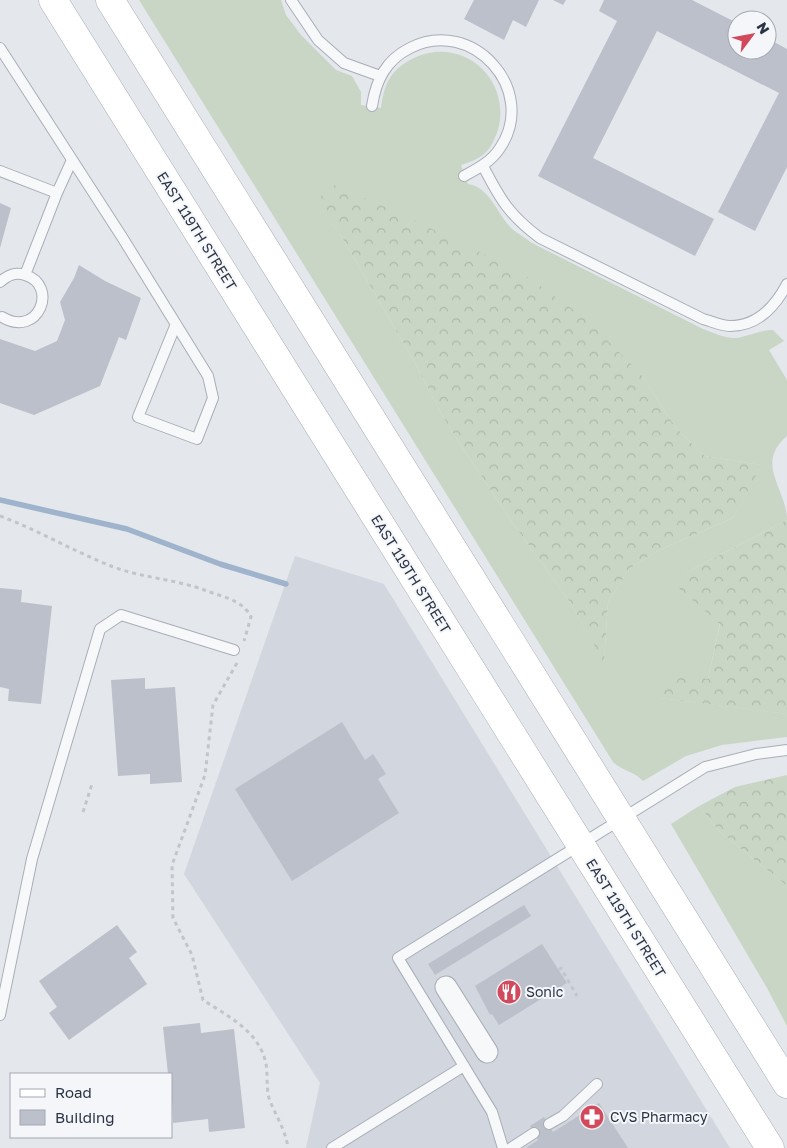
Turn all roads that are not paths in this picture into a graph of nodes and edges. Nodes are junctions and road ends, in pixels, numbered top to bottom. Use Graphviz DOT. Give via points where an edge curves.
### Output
graph roads {
  1 [pos="53,0"];
  2 [pos="110,0"];
  3 [pos="291,0"];
  4 [pos="0,48"];
  5 [pos="380,76"];
  6 [pos="372,106"];
  7 [pos="72,160"];
  8 [pos="483,166"];
  9 [pos="0,172"];
  10 [pos="464,176"];
  11 [pos="57,193"];
  12 [pos="25,275"];
  13 [pos="0,282"];
  14 [pos="787,284"];
  15 [pos="2,317"];
  16 [pos="176,324"];
  17 [pos="238,653"];
  18 [pos="787,750"];
  19 [pos="621,819"];
  20 [pos="581,846"];
  21 [pos="446,987"];
  22 [pos="0,1015"];
  23 [pos="486,1052"];
  24 [pos="464,1066"];
  25 [pos="597,1084"];
  26 [pos="787,1084"];
  27 [pos="548,1124"];
  28 [pos="534,1133"];
  29 [pos="331,1148"];
  30 [pos="503,1148"];
  31 [pos="510,1148"];
  32 [pos="770,1148"];
  1 -- 20 [label="main road, EAST 119TH STREET"];
  2 -- 19 [label="main road"];
  3 -- 5 [label="lane" via="318,40 344,64"];
  4 -- 7 [label="lane"];
  5 -- 6 [label="lane"];
  5 -- 8 [label="lane" via="400,53 421,42 445,39 469,45 489,58 504,78 511,101 509,126 500,148"];
  7 -- 11 [label="lane"];
  7 -- 16 [label="lane"];
  8 -- 10 [label="lane"];
  8 -- 14 [label="lane" via="517,221 540,238 702,319 729,326 752,322 770,310"];
  9 -- 11 [label="lane"];
  11 -- 12 [label="lane"];
  12 -- 13 [label="lane" via="13,274"];
  12 -- 15 [label="lane" via="41,288 39,312 34,318 18,323"];
  16 -- 16 [label="lane" via="208,376 213,398 197,439 138,418"];
  17 -- 22 [label="lane" via="121,615 100,629 32,859"];
  18 -- 19 [label="lane" via="705,767"];
  19 -- 20 [label="lane"];
  19 -- 26 [label="main road"];
  20 -- 24 [label="lane" via="398,958"];
  20 -- 32 [label="main road, EAST 119TH STREET"];
  21 -- 23 [label="street"];
  24 -- 29 [label="lane"];
  24 -- 30 [label="lane" via="492,1112"];
  25 -- 27 [label="lane" via="563,1116"];
  28 -- 31 [label="lane"];
}
